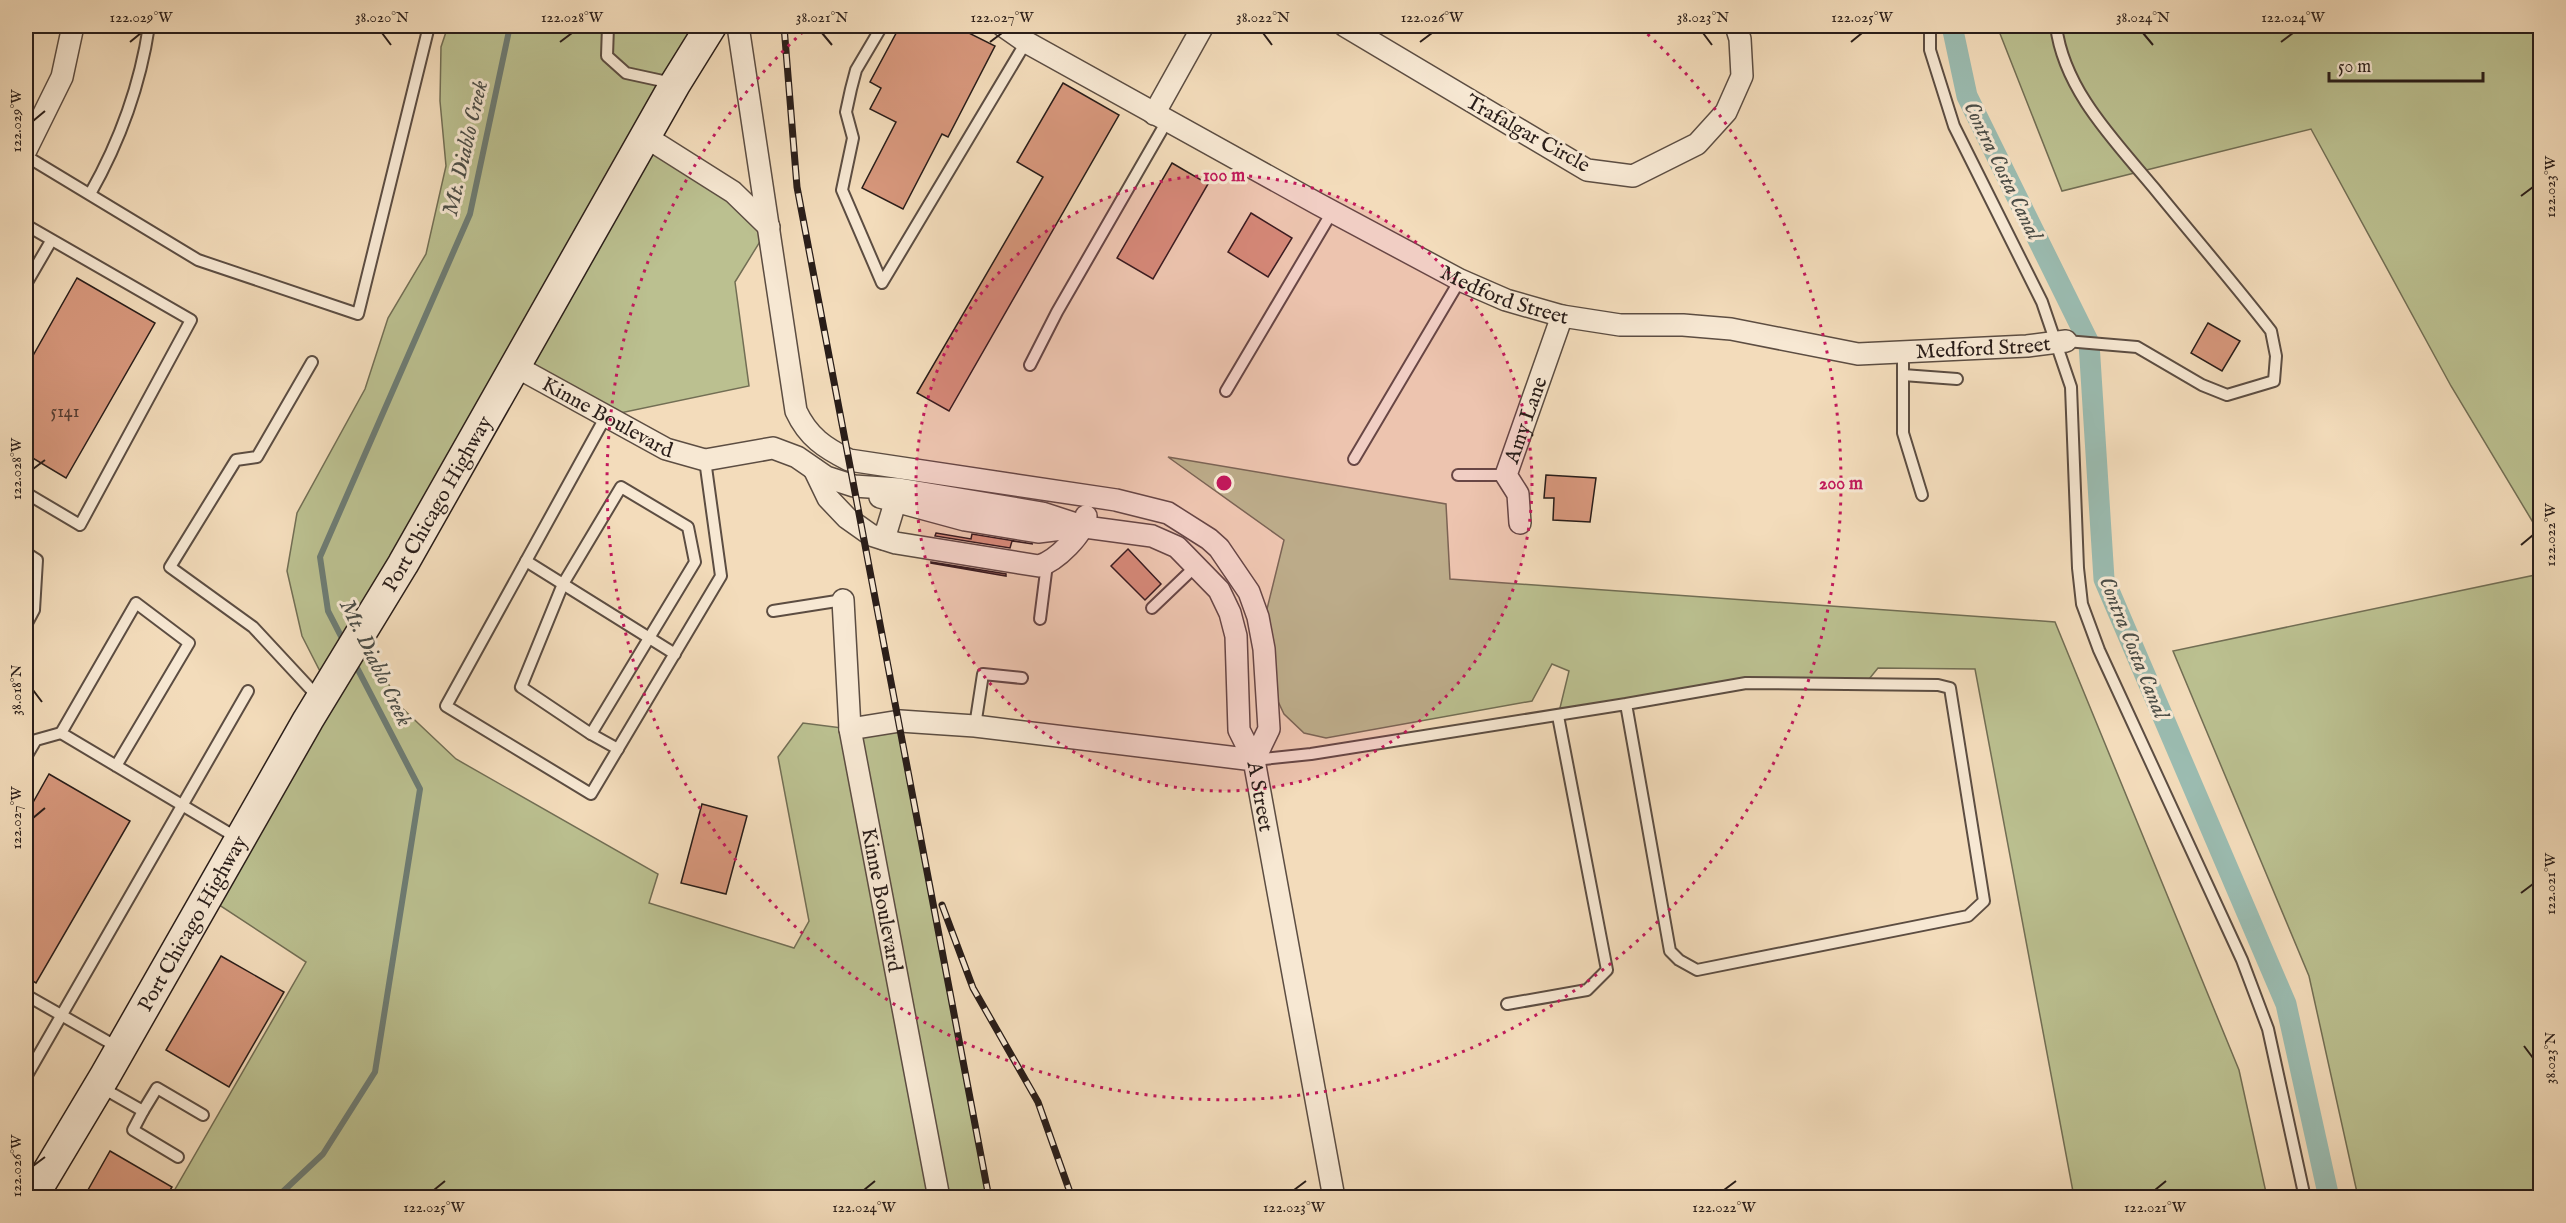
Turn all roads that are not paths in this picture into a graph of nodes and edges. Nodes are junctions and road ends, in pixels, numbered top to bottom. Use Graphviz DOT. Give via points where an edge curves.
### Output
graph roads {
  1 [pos="73,26"];
  2 [pos="149,26"];
  3 [pos="429,26"];
  4 [pos="608,26"];
  5 [pos="711,26"];
  6 [pos="738,26"];
  7 [pos="882,26"];
  8 [pos="1003,26"];
  9 [pos="1203,26"];
  10 [pos="1345,26"];
  11 [pos="1736,26"];
  12 [pos="1930,26"];
  13 [pos="2056,26"];
  14 [pos="1026,42"];
  15 [pos="675,84"];
  16 [pos="1161,118"];
  17 [pos="646,137"];
  18 [pos="26,150"];
  19 [pos="26,156"];
  20 [pos="90,194"];
  21 [pos="1332,212"];
  22 [pos="26,225"];
  23 [pos="769,227"];
  24 [pos="51,241"];
  25 [pos="1460,280"];
  26 [pos="26,284"];
  27 [pos="1562,316"];
  28 [pos="2061,342"];
  29 [pos="1903,352"];
  30 [pos="312,362"];
  31 [pos="1030,365"];
  32 [pos="515,366"];
  33 [pos="1903,375"];
  34 [pos="1956,379"];
  35 [pos="1226,391"];
  36 [pos="606,416"];
  37 [pos="1354,459"];
  38 [pos="705,460"];
  39 [pos="814,469"];
  40 [pos="1458,475"];
  41 [pos="1506,475"];
  42 [pos="889,486"];
  43 [pos="26,493"];
  44 [pos="1922,495"];
  45 [pos="1087,496"];
  46 [pos="1520,523"];
  47 [pos="1084,527"];
  48 [pos="884,539"];
  49 [pos="26,553"];
  50 [pos="526,561"];
  51 [pos="1047,564"];
  52 [pos="1197,566"];
  53 [pos="563,584"];
  54 [pos="843,600"];
  55 [pos="1152,608"];
  56 [pos="773,611"];
  57 [pos="1040,619"];
  58 [pos="26,625"];
  59 [pos="650,639"];
  60 [pos="675,654"];
  61 [pos="1022,678"];
  62 [pos="248,691"];
  63 [pos="1626,704"];
  64 [pos="314,710"];
  65 [pos="1558,716"];
  66 [pos="975,726"];
  67 [pos="850,729"];
  68 [pos="61,734"];
  69 [pos="591,734"];
  70 [pos="618,749"];
  71 [pos="26,757"];
  72 [pos="1254,760"];
  73 [pos="116,766"];
  74 [pos="183,806"];
  75 [pos="240,840"];
  76 [pos="26,995"];
  77 [pos="1507,1004"];
  78 [pos="61,1016"];
  79 [pos="120,1049"];
  80 [pos="26,1077"];
  81 [pos="99,1086"];
  82 [pos="144,1111"];
  83 [pos="203,1115"];
  84 [pos="178,1157"];
  85 [pos="32,1197"];
  86 [pos="939,1197"];
  87 [pos="1335,1197"];
  88 [pos="2305,1197"];
  1 -- 18 [label="street" via="62,77"];
  2 -- 20 [label="lane" via="144,63 126,121"];
  3 -- 20 [label="lane" via="358,314 198,260"];
  4 -- 15 [label="lane" via="607,56 626,72"];
  5 -- 15 [label="street, Port Chicago Highway"];
  6 -- 23 [label="street"];
  7 -- 14 [label="lane" via="856,70 851,90 846,112 853,138 842,190 882,283"];
  8 -- 14 [label="street, Medford Street"];
  9 -- 16 [label="street"];
  10 -- 11 [label="street, Trafalgar Circle" via="1587,170 1633,176 1697,144 1726,112 1742,76"];
  12 -- 28 [label="lane" via="1930,50 1954,126"];
  13 -- 28 [label="lane" via="2059,51 2082,98 2271,331 2276,356 2274,381 2228,395 2202,385 2137,347"];
  14 -- 16 [label="street, Medford Street"];
  15 -- 17 [label="street, Port Chicago Highway"];
  16 -- 21 [label="street, Medford Street"];
  16 -- 31 [label="lane"];
  17 -- 23 [label="street" via="733,192"];
  17 -- 32 [label="street, Port Chicago Highway"];
  19 -- 20 [label="lane"];
  21 -- 25 [label="street, Medford Street"];
  21 -- 35 [label="lane"];
  22 -- 24 [label="lane"];
  23 -- 42 [label="street" via="796,411 821,446"];
  24 -- 26 [label="lane"];
  24 -- 43 [label="lane" via="191,320 80,525"];
  25 -- 27 [label="street, Medford Street" via="1506,300"];
  25 -- 37 [label="lane"];
  27 -- 29 [label="street, Medford Street" via="1620,325 1731,329 1858,354"];
  27 -- 41 [label="street, Amy Lane"];
  28 -- 29 [label="street, Medford Street"];
  28 -- 88 [label="lane" via="2071,387 2082,604 2099,650 2242,960 2268,1029"];
  29 -- 33 [label="lane"];
  30 -- 64 [label="lane" via="257,457 236,460 170,567 253,627"];
  32 -- 36 [label="street, Kinne Boulevard"];
  32 -- 64 [label="street, Port Chicago Highway"];
  33 -- 34 [label="lane"];
  33 -- 44 [label="lane" via="1903,433"];
  36 -- 38 [label="street, Kinne Boulevard" via="666,449"];
  36 -- 50 [label="lane"];
  38 -- 39 [label="street" via="773,448"];
  38 -- 60 [label="lane" via="721,576"];
  39 -- 42 [label="street" via="854,486"];
  39 -- 48 [label="street" via="828,498 847,518"];
  40 -- 41 [label="lane"];
  41 -- 46 [label="street, Amy Lane" via="1518,495"];
  42 -- 45 [label="street"];
  42 -- 47 [label="street" via="1042,513"];
  42 -- 48 [label="street"];
  45 -- 47 [label="street"];
  45 -- 72 [label="street" via="1168,513 1219,548 1249,592 1264,649 1269,729"];
  47 -- 51 [label="street"];
  47 -- 52 [label="street" via="1152,536 1177,547"];
  48 -- 51 [label="street" via="1039,566"];
  49 -- 58 [label="lane" via="37,560 34,610"];
  50 -- 53 [label="lane"];
  50 -- 70 [label="lane" via="446,706 591,794"];
  51 -- 57 [label="lane"];
  52 -- 55 [label="lane"];
  52 -- 72 [label="street" via="1219,590 1230,613 1236,636 1239,730"];
  53 -- 59 [label="lane"];
  53 -- 59 [label="lane" via="621,487 688,527 694,562"];
  53 -- 69 [label="lane" via="521,687"];
  54 -- 56 [label="lane"];
  54 -- 67 [label="street, Kinne Boulevard"];
  59 -- 60 [label="lane"];
  59 -- 69 [label="lane"];
  60 -- 70 [label="lane"];
  61 -- 66 [label="lane" via="983,674"];
  62 -- 74 [label="lane"];
  63 -- 63 [label="lane" via="1746,683 1950,688 1984,901 1968,916 1697,970 1670,951"];
  63 -- 65 [label="lane"];
  64 -- 75 [label="street, Port Chicago Highway"];
  65 -- 72 [label="lane"];
  65 -- 77 [label="lane" via="1607,970 1587,990"];
  66 -- 67 [label="street, A Street" via="900,721"];
  66 -- 72 [label="street, A Street"];
  67 -- 86 [label="street, Kinne Boulevard"];
  68 -- 71 [label="lane" via="36,740"];
  68 -- 73 [label="lane"];
  68 -- 73 [label="lane" via="136,603 189,644"];
  69 -- 70 [label="lane"];
  72 -- 87 [label="street, A Street"];
  73 -- 74 [label="lane"];
  74 -- 75 [label="lane"];
  74 -- 78 [label="lane"];
  75 -- 79 [label="street, Port Chicago Highway"];
  76 -- 78 [label="lane"];
  78 -- 79 [label="lane"];
  78 -- 80 [label="lane"];
  79 -- 81 [label="street, Port Chicago Highway"];
  81 -- 82 [label="lane"];
  81 -- 85 [label="street, Port Chicago Highway"];
  82 -- 83 [label="lane" via="157,1088"];
  82 -- 84 [label="lane" via="133,1130"];
}
